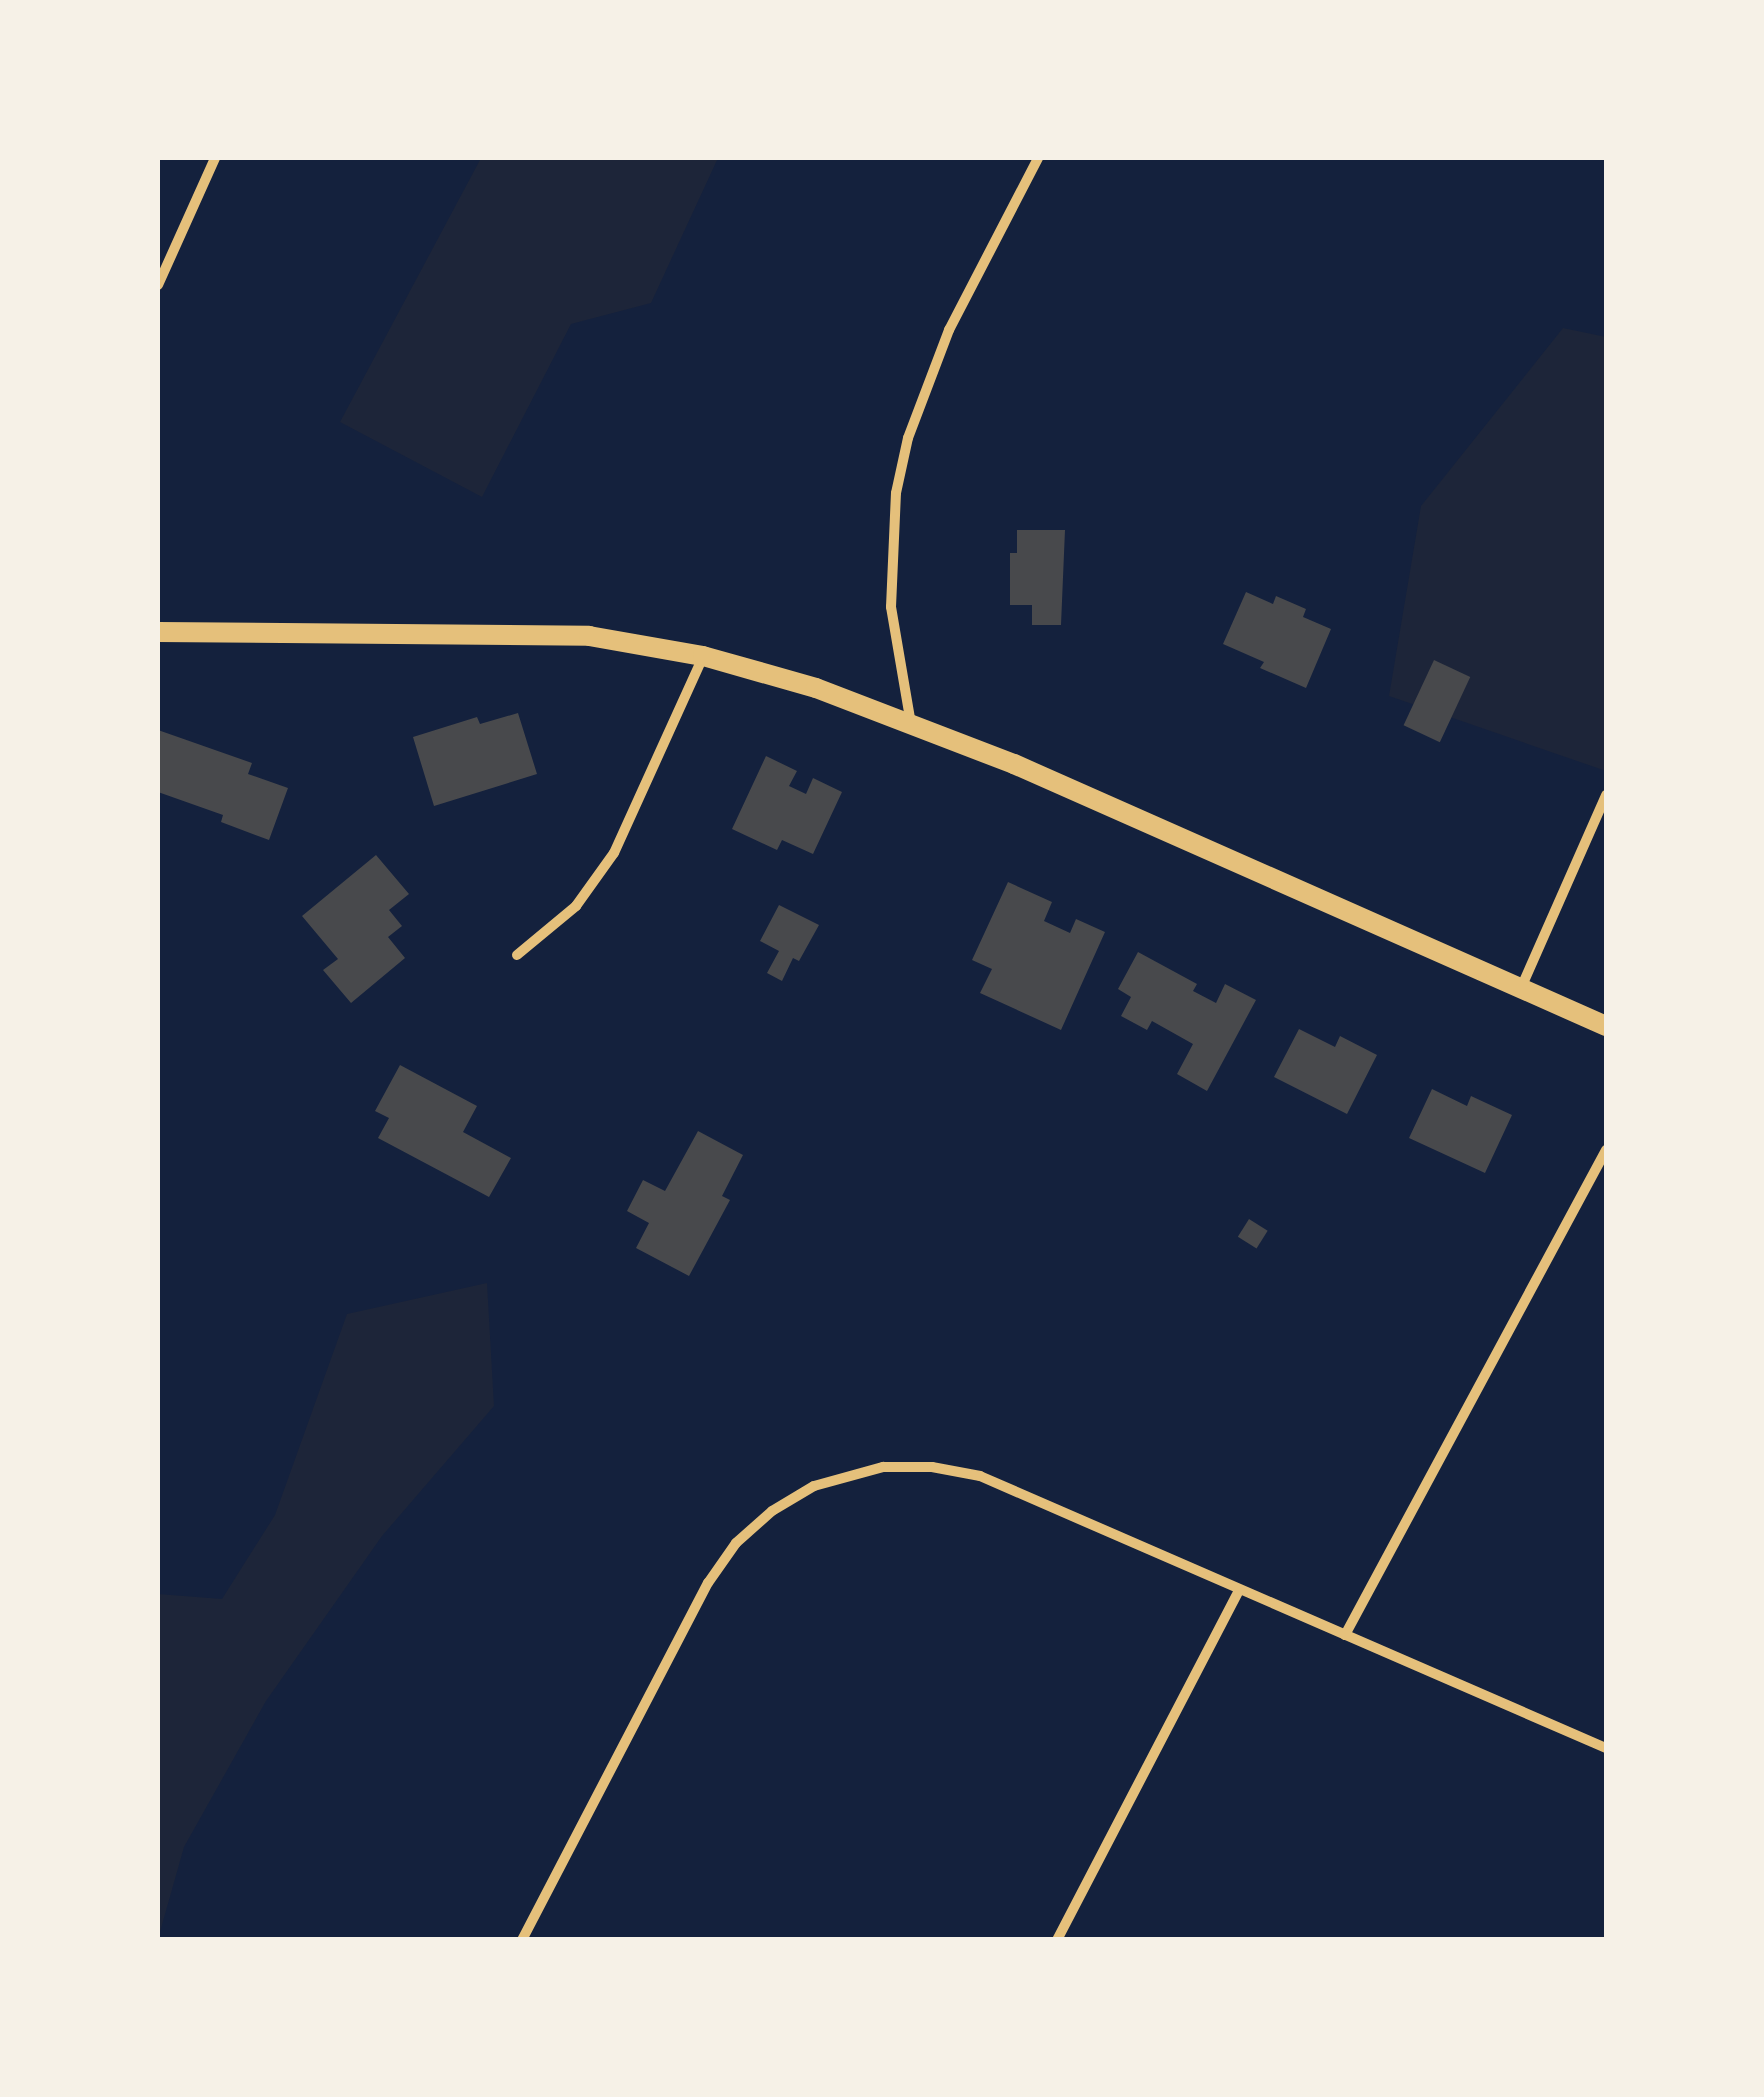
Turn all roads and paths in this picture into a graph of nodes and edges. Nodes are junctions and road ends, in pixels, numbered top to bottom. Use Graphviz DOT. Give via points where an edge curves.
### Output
graph roads {
  1 [pos="215,158"];
  2 [pos="1038,158"];
  3 [pos="158,285"];
  4 [pos="158,632"];
  5 [pos="703,656"];
  6 [pos="912,725"];
  7 [pos="1606,795"];
  8 [pos="517,955"];
  9 [pos="1521,988"];
  10 [pos="1606,1026"];
  11 [pos="1606,1150"];
  12 [pos="1239,1590"];
  13 [pos="1345,1635"];
  14 [pos="1606,1748"];
  15 [pos="522,1940"];
  16 [pos="1057,1940"];
  1 -- 3 [label="street"];
  2 -- 6 [label="street" via="949,330 908,438 896,493 891,607"];
  4 -- 5 [label="main road" via="589,636"];
  5 -- 6 [label="main road" via="816,688"];
  5 -- 8 [label="street" via="614,852 576,906"];
  6 -- 9 [label="main road"];
  7 -- 9 [label="street"];
  9 -- 10 [label="main road"];
  11 -- 13 [label="street"];
  12 -- 13 [label="street"];
  12 -- 15 [label="street" via="980,1476 932,1466 884,1467 814,1486 748,1532 708,1583"];
  12 -- 16 [label="street"];
  13 -- 14 [label="street"];
}
